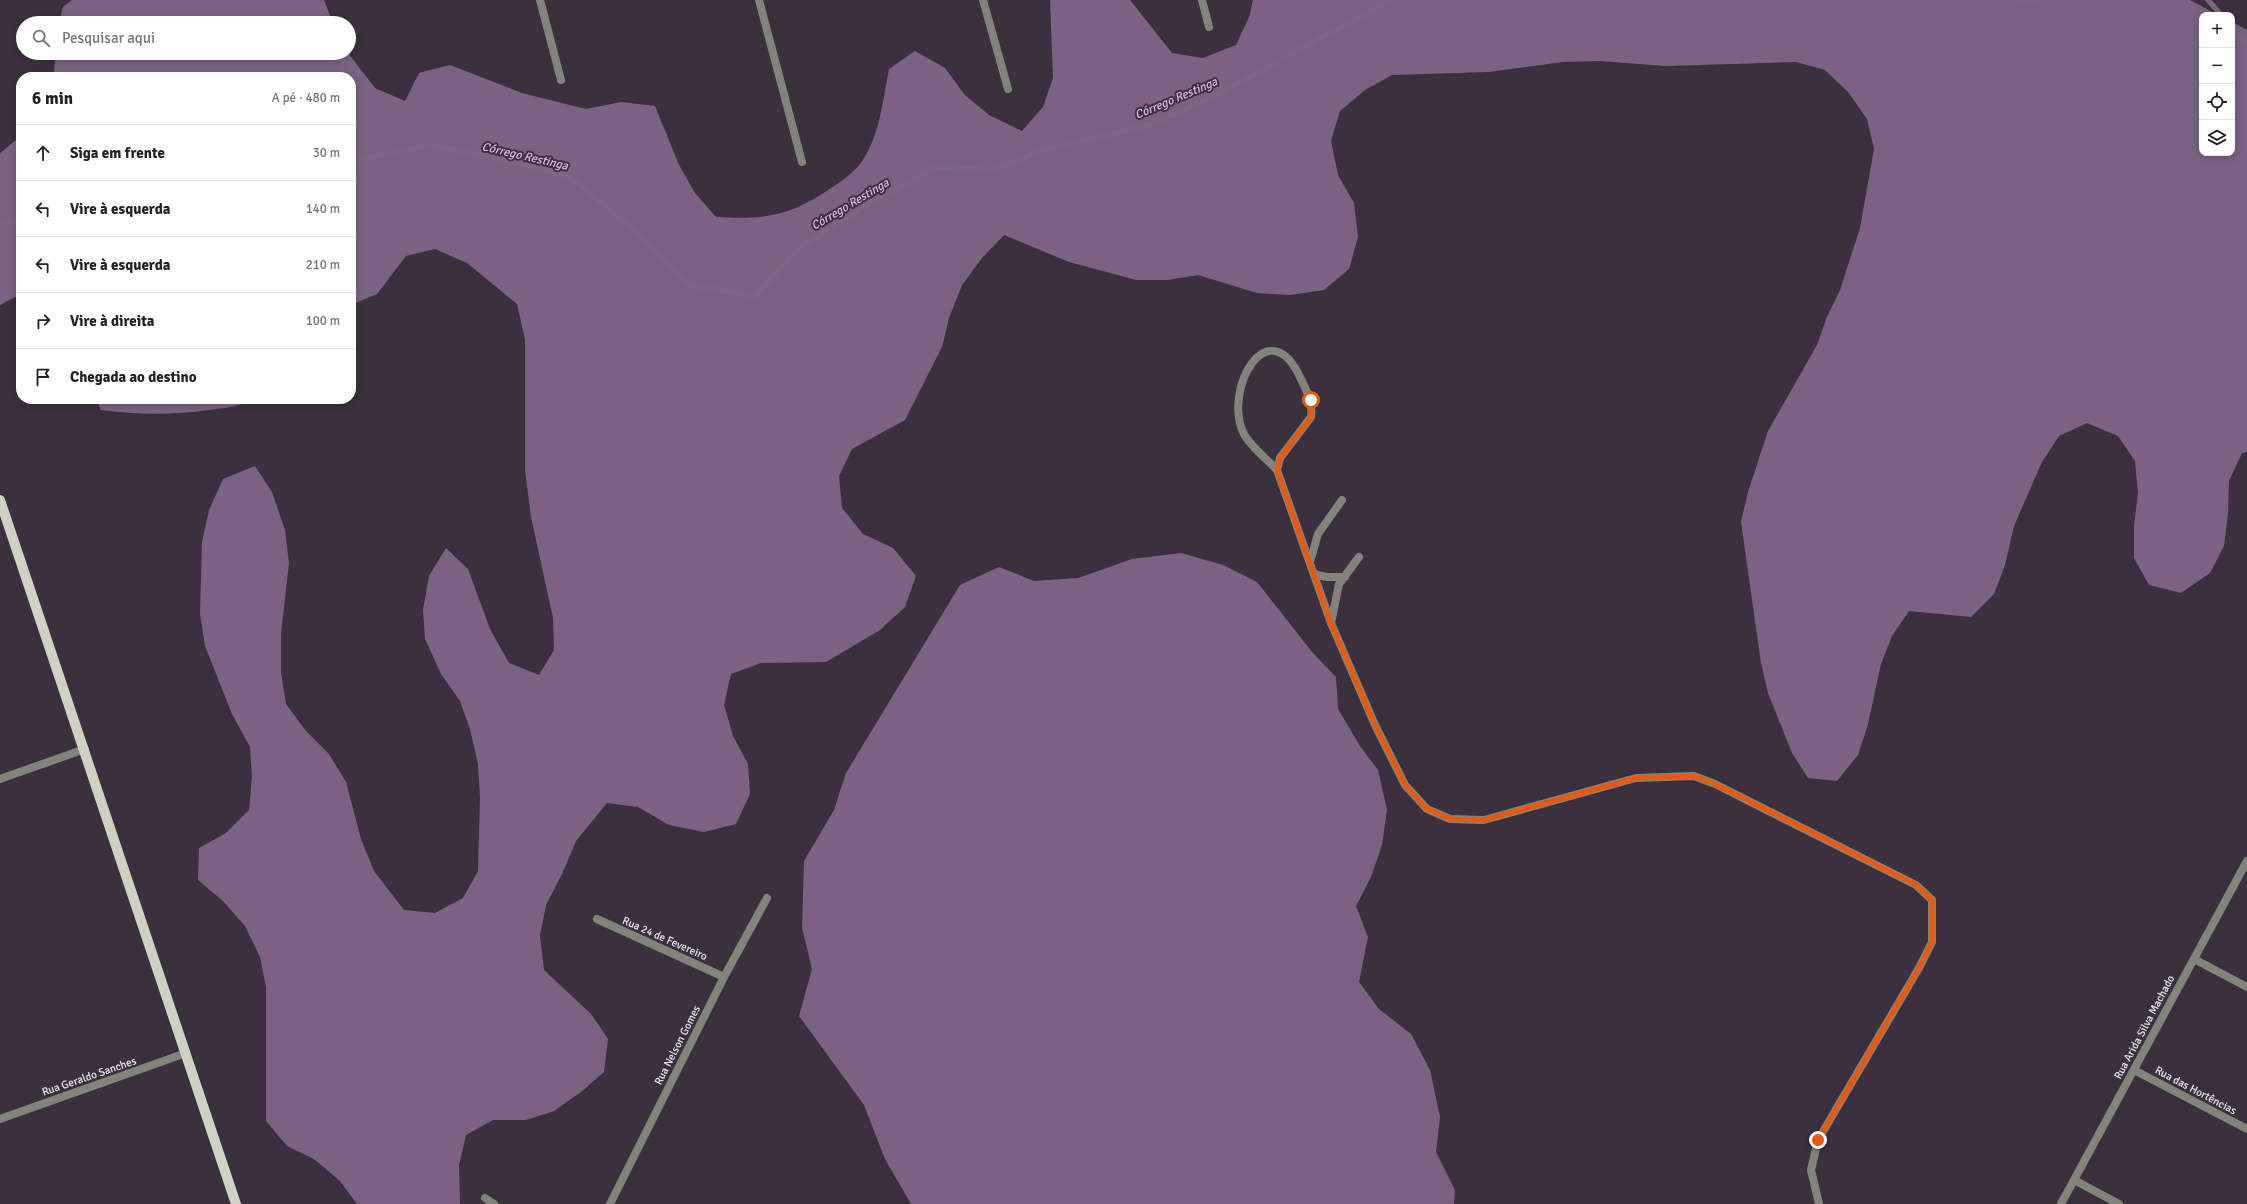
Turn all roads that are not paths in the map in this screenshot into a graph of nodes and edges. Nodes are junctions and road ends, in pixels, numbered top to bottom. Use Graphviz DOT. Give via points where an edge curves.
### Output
graph roads {
  1 [pos="540,0"];
  2 [pos="759,0"];
  3 [pos="983,0"];
  4 [pos="1202,0"];
  5 [pos="1209,27"];
  6 [pos="561,80"];
  7 [pos="1008,89"];
  8 [pos="802,162"];
  9 [pos="1277,470"];
  10 [pos="0,500"];
  11 [pos="1342,500"];
  12 [pos="1359,557"];
  13 [pos="1310,562"];
  14 [pos="1314,574"];
  15 [pos="1345,577"];
  16 [pos="1331,623"];
  17 [pos="85,749"];
  18 [pos="0,779"];
  19 [pos="2247,861"];
  20 [pos="767,898"];
  21 [pos="597,919"];
  22 [pos="2194,959"];
  23 [pos="724,976"];
  24 [pos="2247,987"];
  25 [pos="186,1053"];
  26 [pos="2134,1070"];
  27 [pos="0,1119"];
  28 [pos="2247,1129"];
  29 [pos="2074,1180"];
  30 [pos="484,1198"];
  31 [pos="236,1204"];
  32 [pos="494,1204"];
  33 [pos="610,1204"];
  34 [pos="1818,1204"];
  35 [pos="2061,1204"];
  36 [pos="2119,1204"];
  1 -- 6 [label="street"];
  2 -- 8 [label="street"];
  3 -- 7 [label="street"];
  4 -- 5 [label="street"];
  9 -- 9 [label="street" via="1244,435 1237,416 1240,388 1253,359 1266,351 1280,352 1296,367 1311,400 1312,409 1311,417 1280,458"];
  9 -- 13 [label="street"];
  10 -- 17 [label="main road"];
  11 -- 13 [label="street" via="1318,534"];
  12 -- 15 [label="street"];
  13 -- 14 [label="street"];
  14 -- 15 [label="street"];
  14 -- 16 [label="street"];
  15 -- 16 [label="street" via="1340,584"];
  16 -- 34 [label="street" via="1375,725 1405,785 1427,809 1450,819 1484,820 1636,778 1694,776 1715,784 1916,885 1932,900 1932,942 1818,1140 1811,1170"];
  17 -- 18 [label="street"];
  17 -- 25 [label="main road"];
  19 -- 22 [label="street, Rua Arida Silva Machado"];
  20 -- 23 [label="street, Rua Nelson Gomes"];
  21 -- 23 [label="street, Rua 24 de Fevereiro"];
  22 -- 24 [label="street"];
  22 -- 26 [label="street, Rua Arida Silva Machado"];
  23 -- 33 [label="street, Rua Nelson Gomes"];
  25 -- 27 [label="street, Rua Geraldo Sanches"];
  25 -- 31 [label="main road"];
  26 -- 28 [label="street, Rua das Hortências"];
  26 -- 29 [label="street, Rua Arida Silva Machado"];
  29 -- 35 [label="street, Rua Arida Silva Machado"];
  29 -- 36 [label="street"];
  30 -- 32 [label="street"];
}
